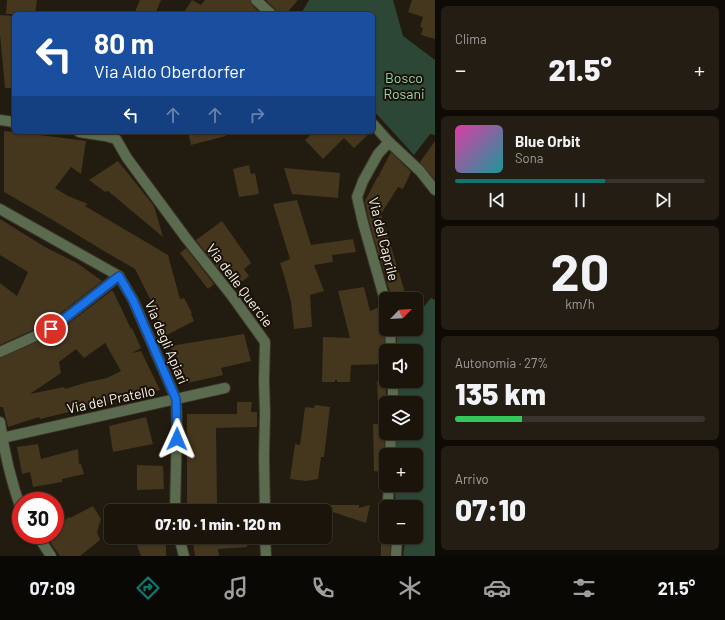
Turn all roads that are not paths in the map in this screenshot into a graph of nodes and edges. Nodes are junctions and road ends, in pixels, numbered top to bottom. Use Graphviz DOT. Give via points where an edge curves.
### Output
graph roads {
  1 [pos="256,0"];
  2 [pos="269,12"];
  3 [pos="0,120"];
  4 [pos="12,122"];
  5 [pos="375,126"];
  6 [pos="92,134"];
  7 [pos="389,142"];
  8 [pos="435,190"];
  9 [pos="0,209"];
  10 [pos="119,276"];
  11 [pos="383,292"];
  12 [pos="0,352"];
  13 [pos="225,388"];
  14 [pos="176,399"];
  15 [pos="0,422"];
  16 [pos="2,438"];
  17 [pos="15,492"];
  18 [pos="175,504"];
  19 [pos="265,504"];
  20 [pos="43,544"];
  21 [pos="181,544"];
  22 [pos="265,544"];
  23 [pos="397,544"];
  24 [pos="51,556"];
  25 [pos="184,556"];
  26 [pos="266,556"];
  27 [pos="396,556"];
  1 -- 2 [label="street"];
  3 -- 4 [label="street"];
  5 -- 7 [label="street"];
  6 -- 19 [label="street, Via delle Quercie" via="116,139 131,164 265,342"];
  7 -- 8 [label="street" via="420,171"];
  7 -- 11 [label="street, Via del Caprile" via="378,154 357,197"];
  9 -- 10 [label="street"];
  10 -- 12 [label="street" via="51,329"];
  10 -- 14 [label="street, Via degli Apiari" via="133,300"];
  13 -- 14 [label="street, Via del Pratello"];
  14 -- 16 [label="street, Via del Pratello"];
  14 -- 18 [label="street, Via degli Apiari"];
  15 -- 16 [label="street"];
  16 -- 17 [label="street"];
  20 -- 24 [label="street"];
  21 -- 25 [label="street"];
  22 -- 26 [label="street"];
  23 -- 27 [label="street"];
}
